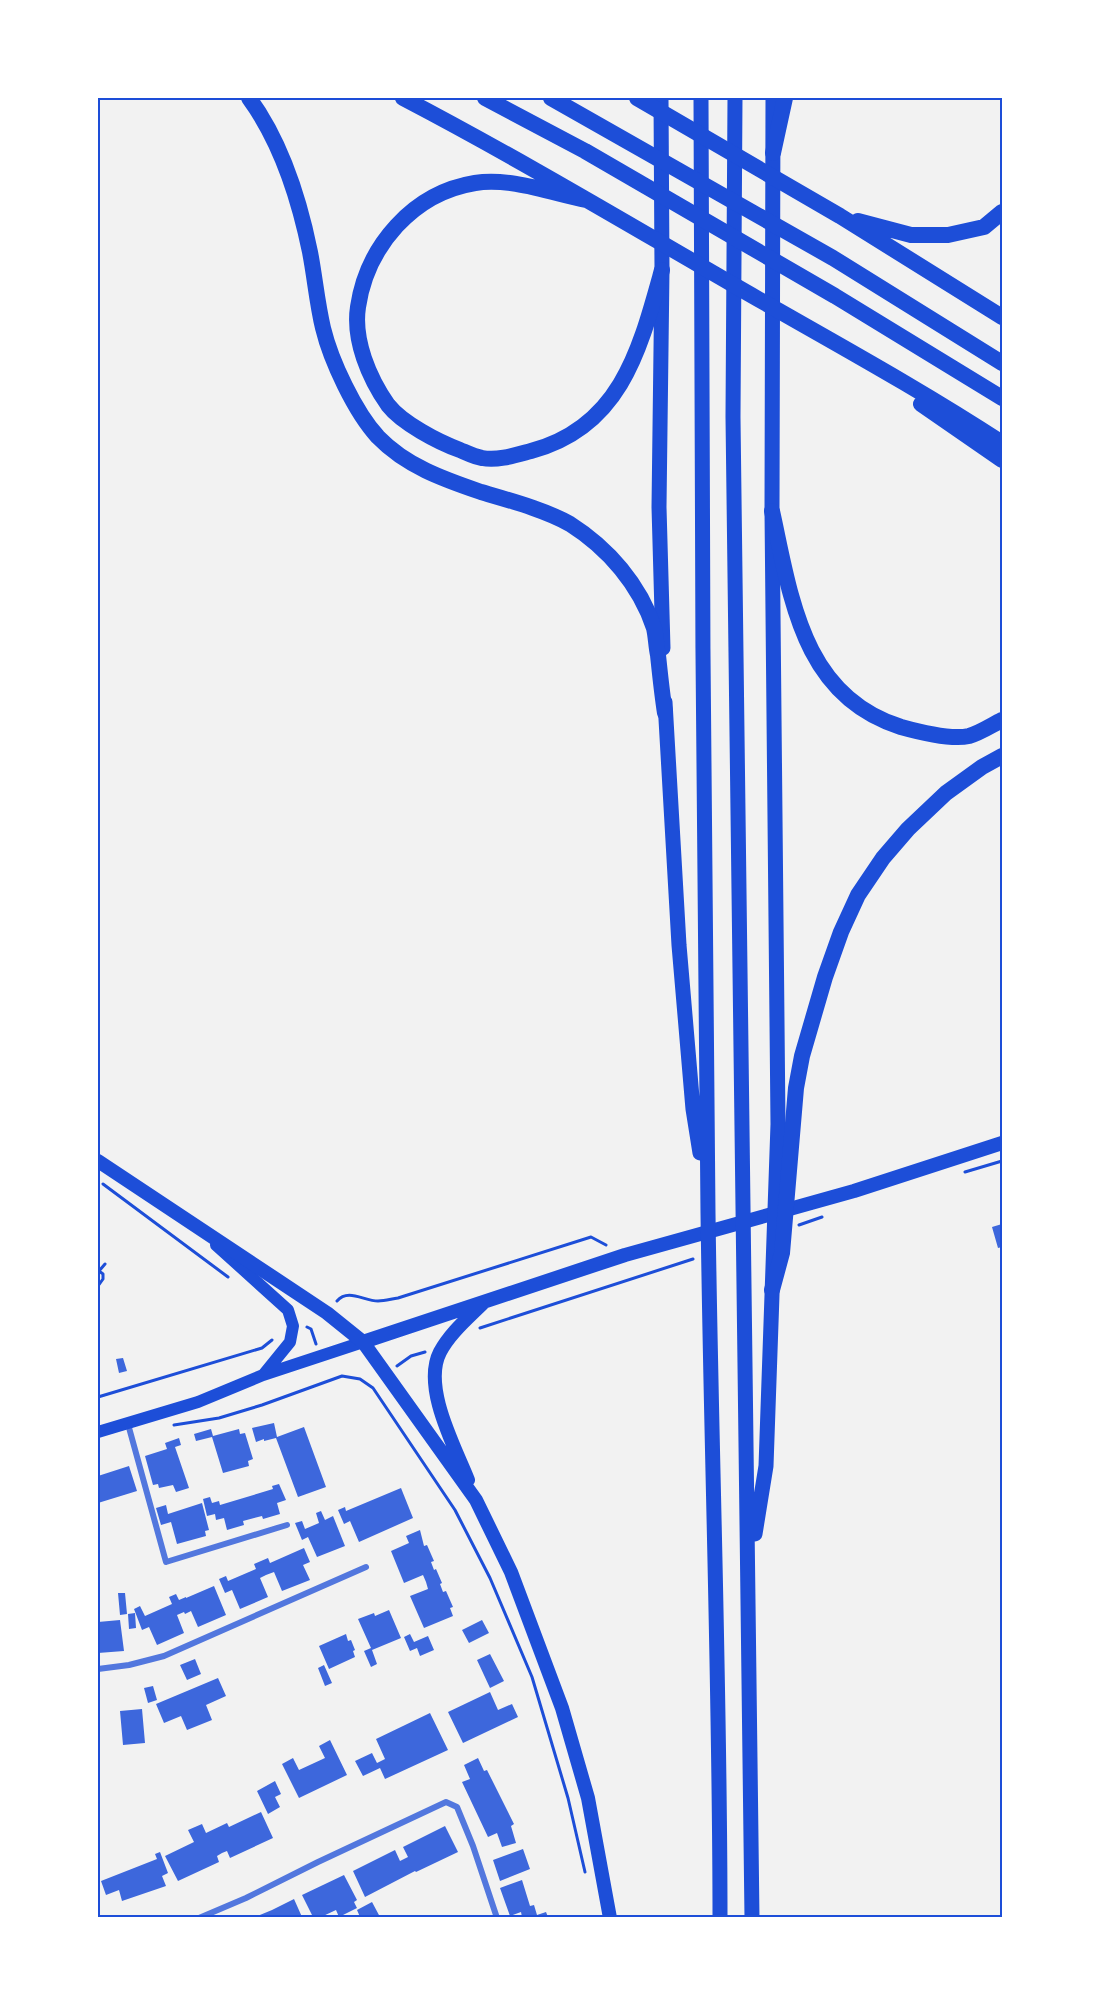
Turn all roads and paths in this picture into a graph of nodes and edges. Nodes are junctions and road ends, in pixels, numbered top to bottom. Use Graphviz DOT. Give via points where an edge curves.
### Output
graph roads {
  1 [pos="249,98"];
  2 [pos="403,98"];
  3 [pos="485,98"];
  4 [pos="551,98"];
  5 [pos="638,98"];
  6 [pos="661,98"];
  7 [pos="701,98"];
  8 [pos="735,98"];
  9 [pos="773,98"];
  10 [pos="785,98"];
  11 [pos="773,153"];
  12 [pos="586,200"];
  13 [pos="1002,212"];
  14 [pos="840,216"];
  15 [pos="662,270"];
  16 [pos="1002,317"];
  17 [pos="834,343"];
  18 [pos="1002,363"];
  19 [pos="1002,398"];
  20 [pos="1002,443"];
  21 [pos="1002,460"];
  22 [pos="772,511"];
  23 [pos="665,713"];
  24 [pos="1002,720"];
  25 [pos="1002,756"];
  26 [pos="1002,1143"];
  27 [pos="98,1161"];
  28 [pos="98,1180"];
  29 [pos="708,1207"];
  30 [pos="190,1221"];
  31 [pos="625,1255"];
  32 [pos="105,1264"];
  33 [pos="228,1277"];
  34 [pos="628,1280"];
  35 [pos="98,1286"];
  36 [pos="772,1290"];
  37 [pos="484,1302"];
  38 [pos="327,1313"];
  39 [pos="293,1326"];
  40 [pos="475,1330"];
  41 [pos="363,1342"];
  42 [pos="439,1354"];
  43 [pos="263,1375"];
  44 [pos="387,1376"];
  45 [pos="373,1388"];
  46 [pos="98,1397"];
  47 [pos="128,1424"];
  48 [pos="168,1425"];
  49 [pos="98,1432"];
  50 [pos="476,1500"];
  51 [pos="287,1525"];
  52 [pos="366,1567"];
  53 [pos="749,1575"];
  54 [pos="98,1669"];
  55 [pos="585,1872"];
  56 [pos="199,1917"];
  57 [pos="496,1917"];
  58 [pos="610,1917"];
  59 [pos="720,1917"];
  60 [pos="752,1917"];
  1 -- 23 [label="highway" via="276,142 294,187 323,330 357,407 378,436 404,460 445,480 569,524 597,544 638,591 654,629"];
  2 -- 12 [label="highway"];
  3 -- 19 [label="highway" via="798,274"];
  4 -- 18 [label="highway" via="798,238"];
  5 -- 14 [label="highway"];
  6 -- 15 [label="highway"];
  7 -- 29 [label="highway" via="700,495"];
  8 -- 53 [label="highway" via="733,417"];
  9 -- 11 [label="highway"];
  10 -- 11 [label="highway"];
  11 -- 22 [label="highway"];
  12 -- 15 [label="highway" via="497,181 474,183 439,193 411,211 387,236 368,269 358,308 360,345 389,406 418,430 482,458 508,457 552,445 601,410 620,387 645,332"];
  12 -- 17 [label="highway"];
  13 -- 14 [label="highway" via="984,227 948,235 911,235"];
  14 -- 16 [label="highway"];
  15 -- 23 [label="highway" via="659,507"];
  17 -- 20 [label="highway" via="901,379"];
  17 -- 21 [label="highway"];
  22 -- 24 [label="highway" via="804,637 815,660 861,709 928,735 968,736"];
  22 -- 36 [label="highway" via="778,1124"];
  23 -- 29 [label="highway" via="693,1109"];
  25 -- 36 [label="highway" via="946,793 908,829 864,886 841,932 802,1056 782,1253"];
  26 -- 31 [label="main road" via="854,1191"];
  27 -- 30 [label="main road"];
  28 -- 33 [label="path"];
  29 -- 59 [label="highway"];
  30 -- 38 [label="main road"];
  30 -- 39 [label="main road" via="288,1310"];
  31 -- 37 [label="main road"];
  31 -- 38 [label="path" via="591,1237 398,1298 366,1300 350,1294 340,1297"];
  32 -- 35 [label="path" via="99,1271 104,1274"];
  34 -- 40 [label="path"];
  36 -- 53 [label="highway" via="766,1466"];
  37 -- 41 [label="main road"];
  37 -- 42 [label="main road"];
  38 -- 39 [label="path" via="311,1329"];
  38 -- 41 [label="main road"];
  39 -- 43 [label="main road" via="290,1342"];
  39 -- 46 [label="path" via="280,1325 277,1336 262,1348"];
  41 -- 43 [label="main road"];
  41 -- 44 [label="main road"];
  42 -- 44 [label="path" via="429,1351 411,1356"];
  42 -- 50 [label="main road" via="435,1383 441,1410"];
  43 -- 47 [label="main road" via="198,1402"];
  44 -- 45 [label="path"];
  44 -- 50 [label="main road"];
  45 -- 48 [label="path" via="360,1379 342,1376 219,1418"];
  45 -- 55 [label="path" via="455,1510 490,1578 532,1677 568,1798"];
  47 -- 49 [label="main road"];
  47 -- 51 [label="street" via="166,1562"];
  50 -- 58 [label="main road" via="511,1572 562,1708 588,1798"];
  52 -- 54 [label="street" via="164,1656"];
  53 -- 60 [label="highway"];
  56 -- 57 [label="street" via="446,1802 457,1807"];
}
